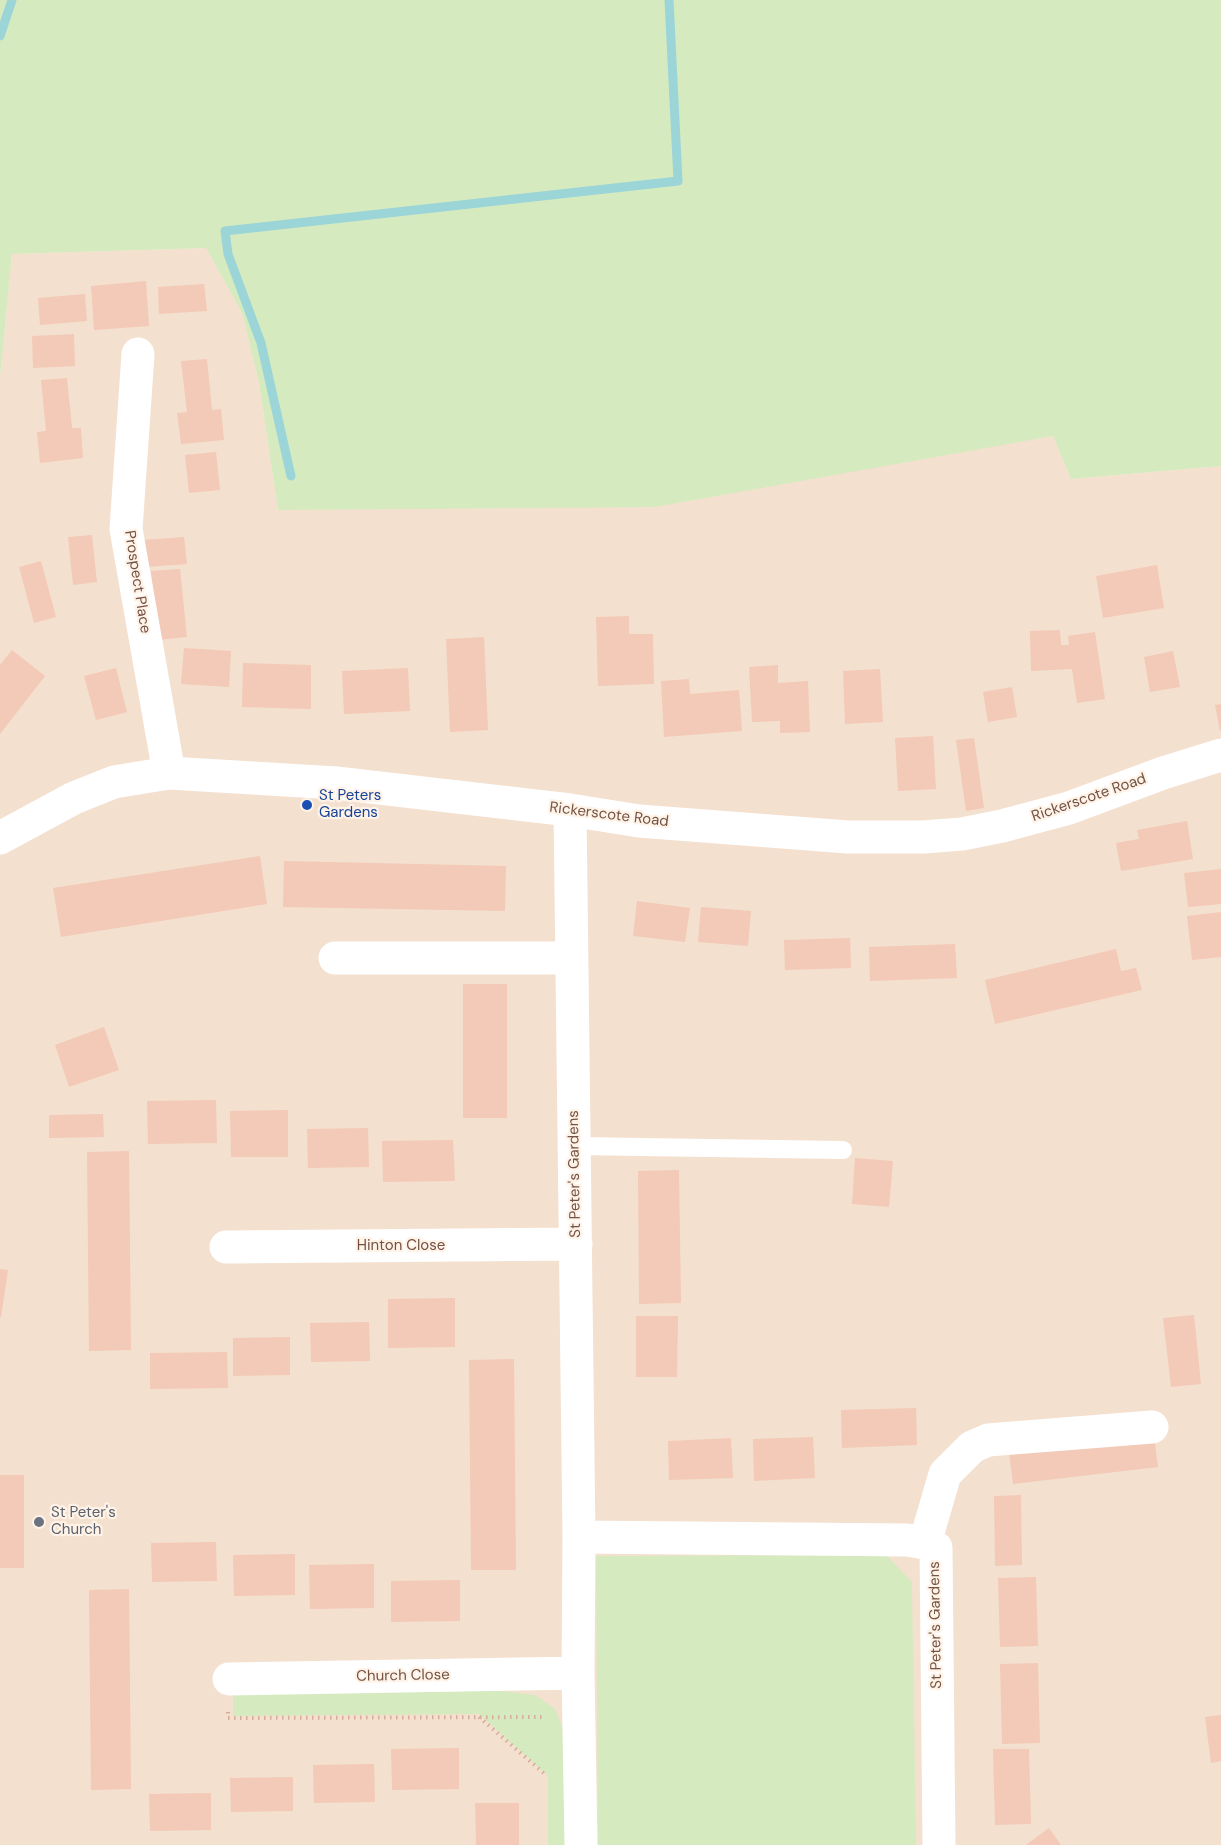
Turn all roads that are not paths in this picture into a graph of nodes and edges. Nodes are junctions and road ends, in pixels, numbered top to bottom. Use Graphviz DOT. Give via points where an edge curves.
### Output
graph roads {
  1 [pos="138,354"];
  2 [pos="1221,755"];
  3 [pos="169,773"];
  4 [pos="570,810"];
  5 [pos="0,838"];
  6 [pos="335,958"];
  7 [pos="572,958"];
  8 [pos="574,1146"];
  9 [pos="843,1150"];
  10 [pos="576,1245"];
  11 [pos="226,1247"];
  12 [pos="1152,1426"];
  13 [pos="579,1538"];
  14 [pos="925,1543"];
  15 [pos="578,1673"];
  16 [pos="229,1679"];
  17 [pos="580,1845"];
  18 [pos="939,1845"];
  1 -- 3 [label="street, Prospect Place" via="126,529"];
  2 -- 4 [label="street, Rickerscote Road" via="1069,808 963,834 848,837 639,821"];
  3 -- 4 [label="street, Rickerscote Road" via="336,783"];
  3 -- 5 [label="street, Rickerscote Road" via="114,782 74,798"];
  4 -- 7 [label="street, St Peter's Gardens"];
  6 -- 7 [label="street"];
  7 -- 8 [label="street, St Peter's Gardens"];
  8 -- 9 [label="lane"];
  8 -- 10 [label="street, St Peter's Gardens"];
  10 -- 11 [label="street, Hinton Close"];
  10 -- 13 [label="street, St Peter's Gardens"];
  12 -- 14 [label="street" via="988,1440 972,1447 945,1474"];
  13 -- 14 [label="street, St Peter's Gardens"];
  13 -- 15 [label="street, St Peter's Gardens"];
  14 -- 18 [label="street, St Peter's Gardens" via="936,1548"];
  15 -- 16 [label="street, Church Close"];
  15 -- 17 [label="street, St Peter's Gardens"];
}
